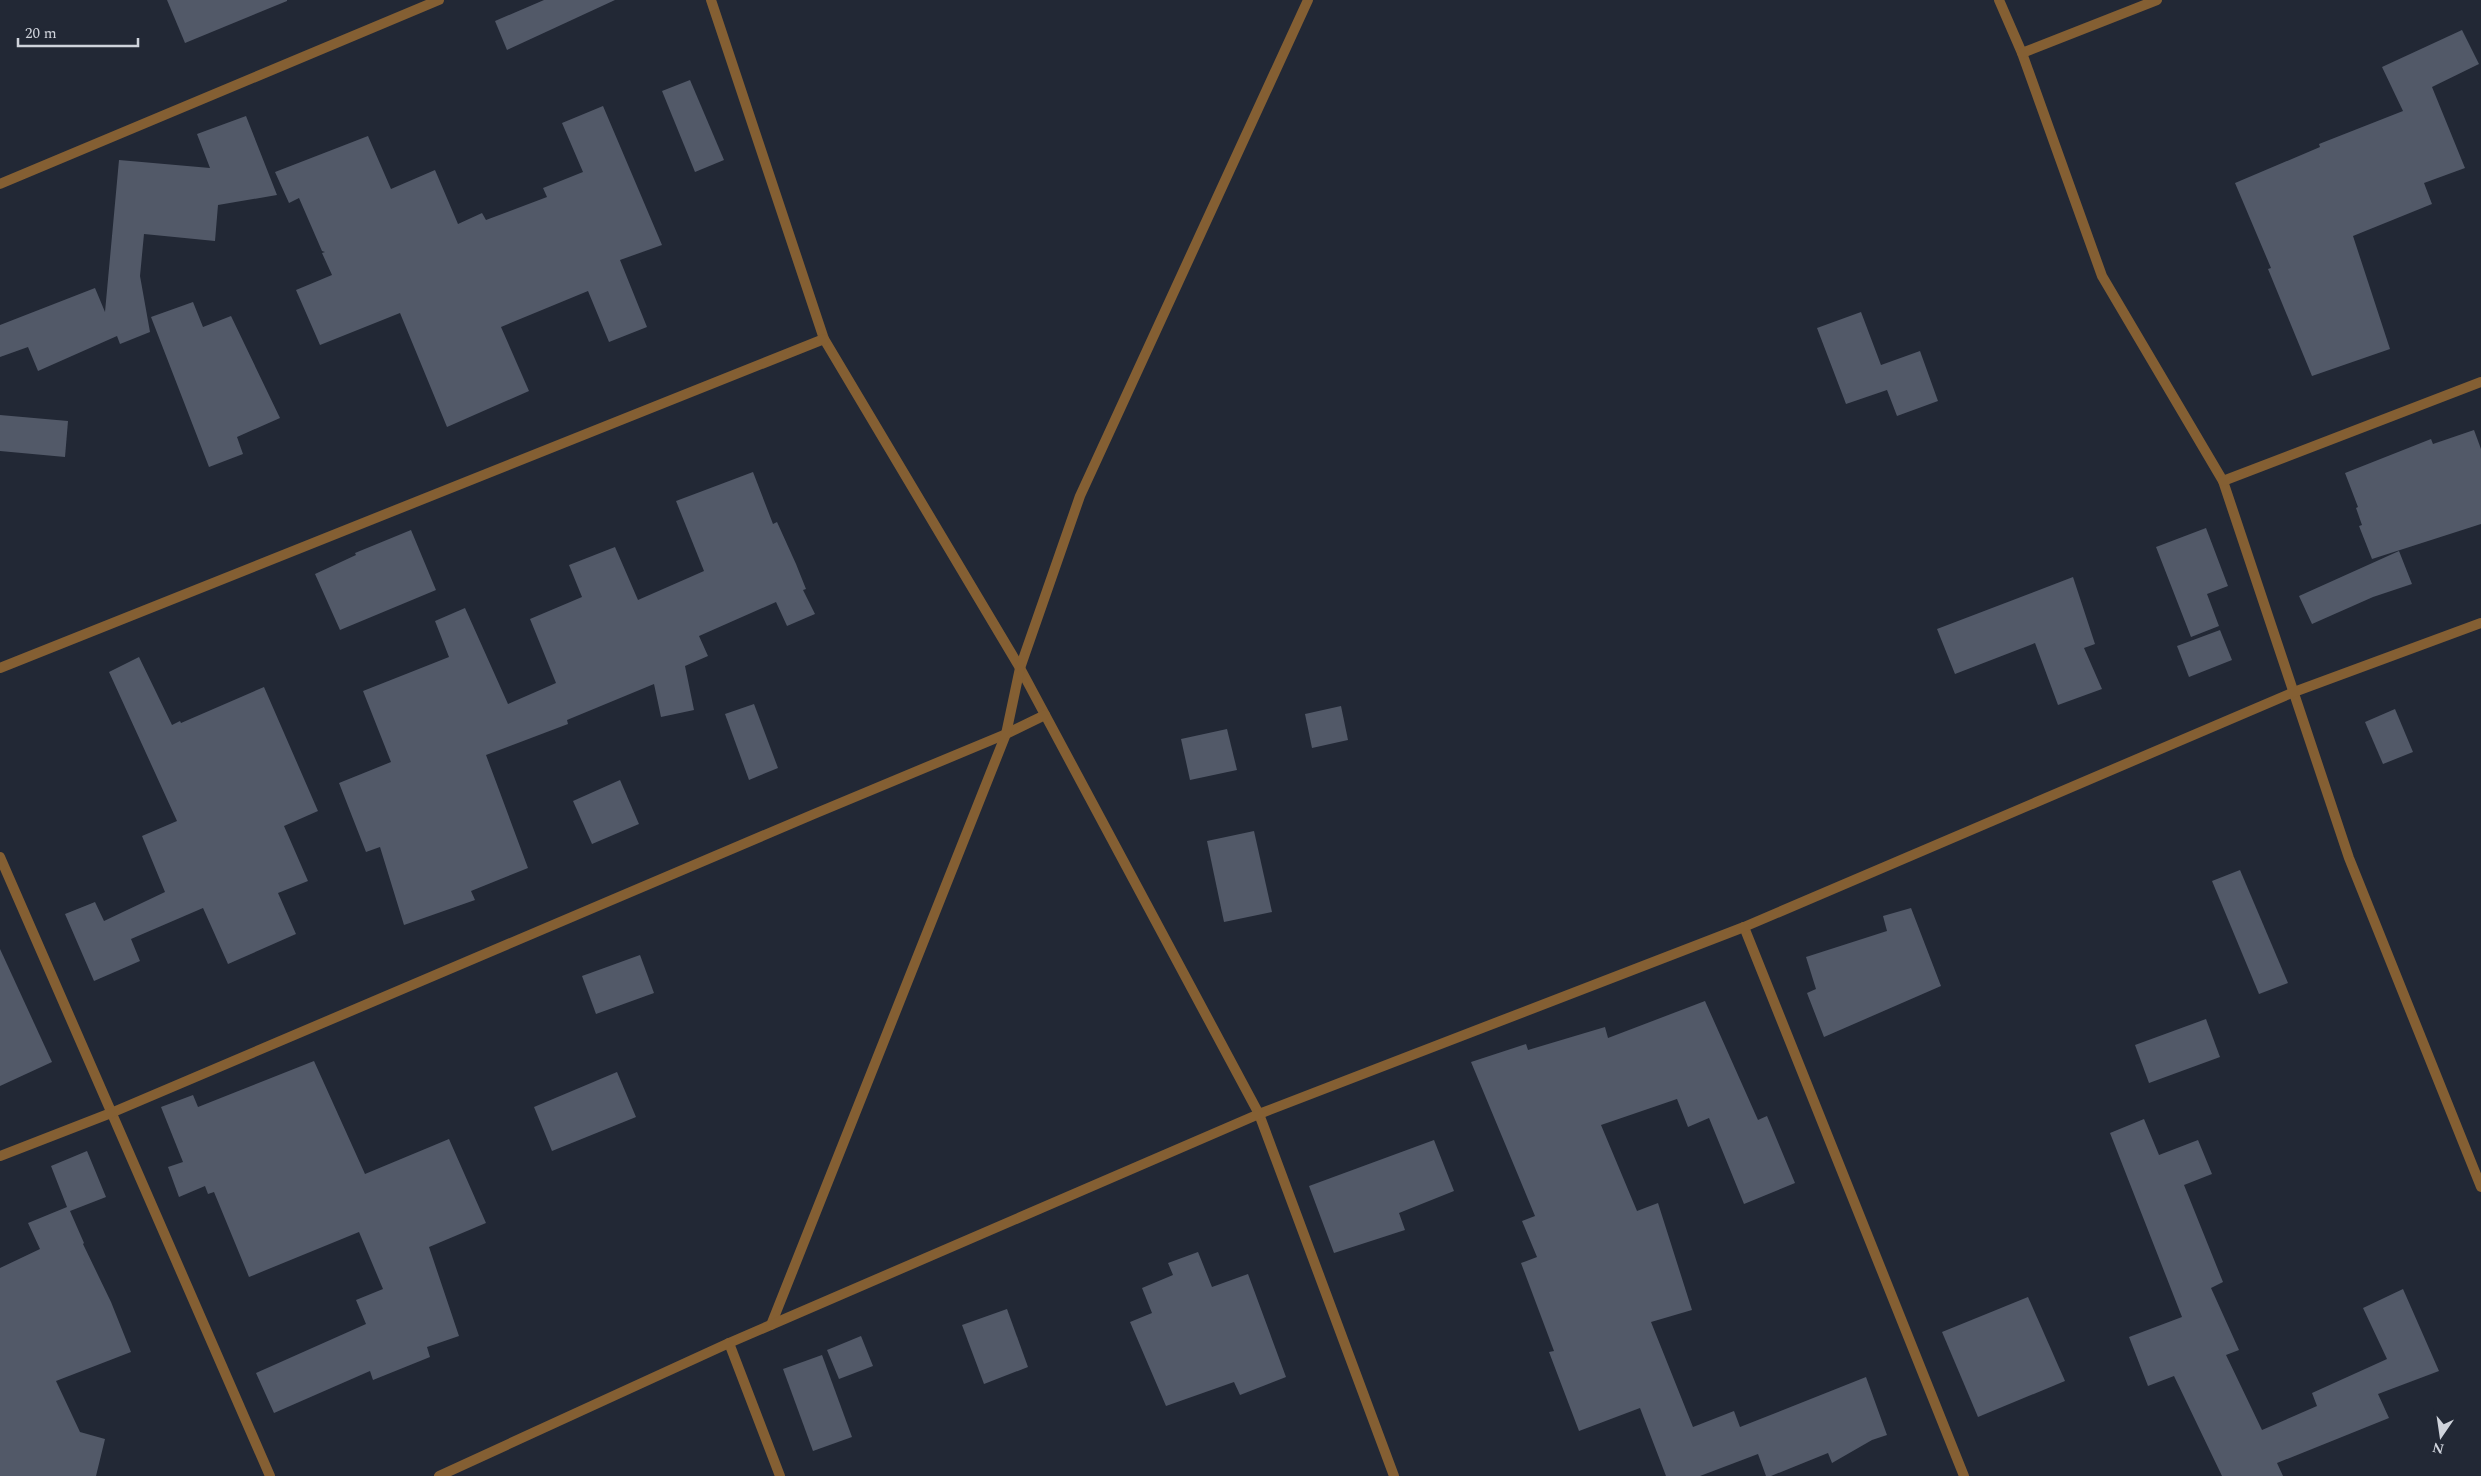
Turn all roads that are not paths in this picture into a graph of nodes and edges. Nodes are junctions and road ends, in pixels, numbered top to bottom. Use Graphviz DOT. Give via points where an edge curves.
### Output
graph roads {
  1 [pos="439,0"];
  2 [pos="711,0"];
  3 [pos="1308,0"];
  4 [pos="1999,0"];
  5 [pos="2157,0"];
  6 [pos="2022,53"];
  7 [pos="0,184"];
  8 [pos="824,338"];
  9 [pos="2481,382"];
  10 [pos="2224,481"];
  11 [pos="2481,623"];
  12 [pos="0,668"];
  13 [pos="1020,668"];
  14 [pos="2294,692"];
  15 [pos="1045,715"];
  16 [pos="1006,734"];
  17 [pos="0,857"];
  18 [pos="1744,927"];
  19 [pos="111,1113"];
  20 [pos="1259,1114"];
  21 [pos="0,1156"];
  22 [pos="2481,1187"];
  23 [pos="771,1325"];
  24 [pos="729,1343"];
  25 [pos="270,1476"];
  26 [pos="439,1476"];
  27 [pos="780,1476"];
  28 [pos="1394,1476"];
  29 [pos="1964,1476"];
  1 -- 7 [label="street"];
  2 -- 8 [label="street"];
  3 -- 13 [label="street" via="1080,496"];
  4 -- 6 [label="street"];
  5 -- 6 [label="street"];
  6 -- 10 [label="street" via="2102,276"];
  8 -- 12 [label="street"];
  8 -- 13 [label="street"];
  9 -- 10 [label="street"];
  10 -- 14 [label="street"];
  11 -- 14 [label="street"];
  13 -- 15 [label="street"];
  13 -- 16 [label="street"];
  14 -- 18 [label="street"];
  14 -- 22 [label="street" via="2349,858"];
  15 -- 16 [label="street"];
  15 -- 20 [label="street"];
  16 -- 19 [label="street"];
  16 -- 23 [label="street"];
  17 -- 19 [label="street"];
  18 -- 20 [label="street"];
  18 -- 29 [label="street"];
  19 -- 21 [label="street"];
  19 -- 25 [label="street"];
  20 -- 23 [label="street"];
  20 -- 28 [label="street"];
  23 -- 24 [label="street"];
  24 -- 26 [label="street"];
  24 -- 27 [label="street"];
}
